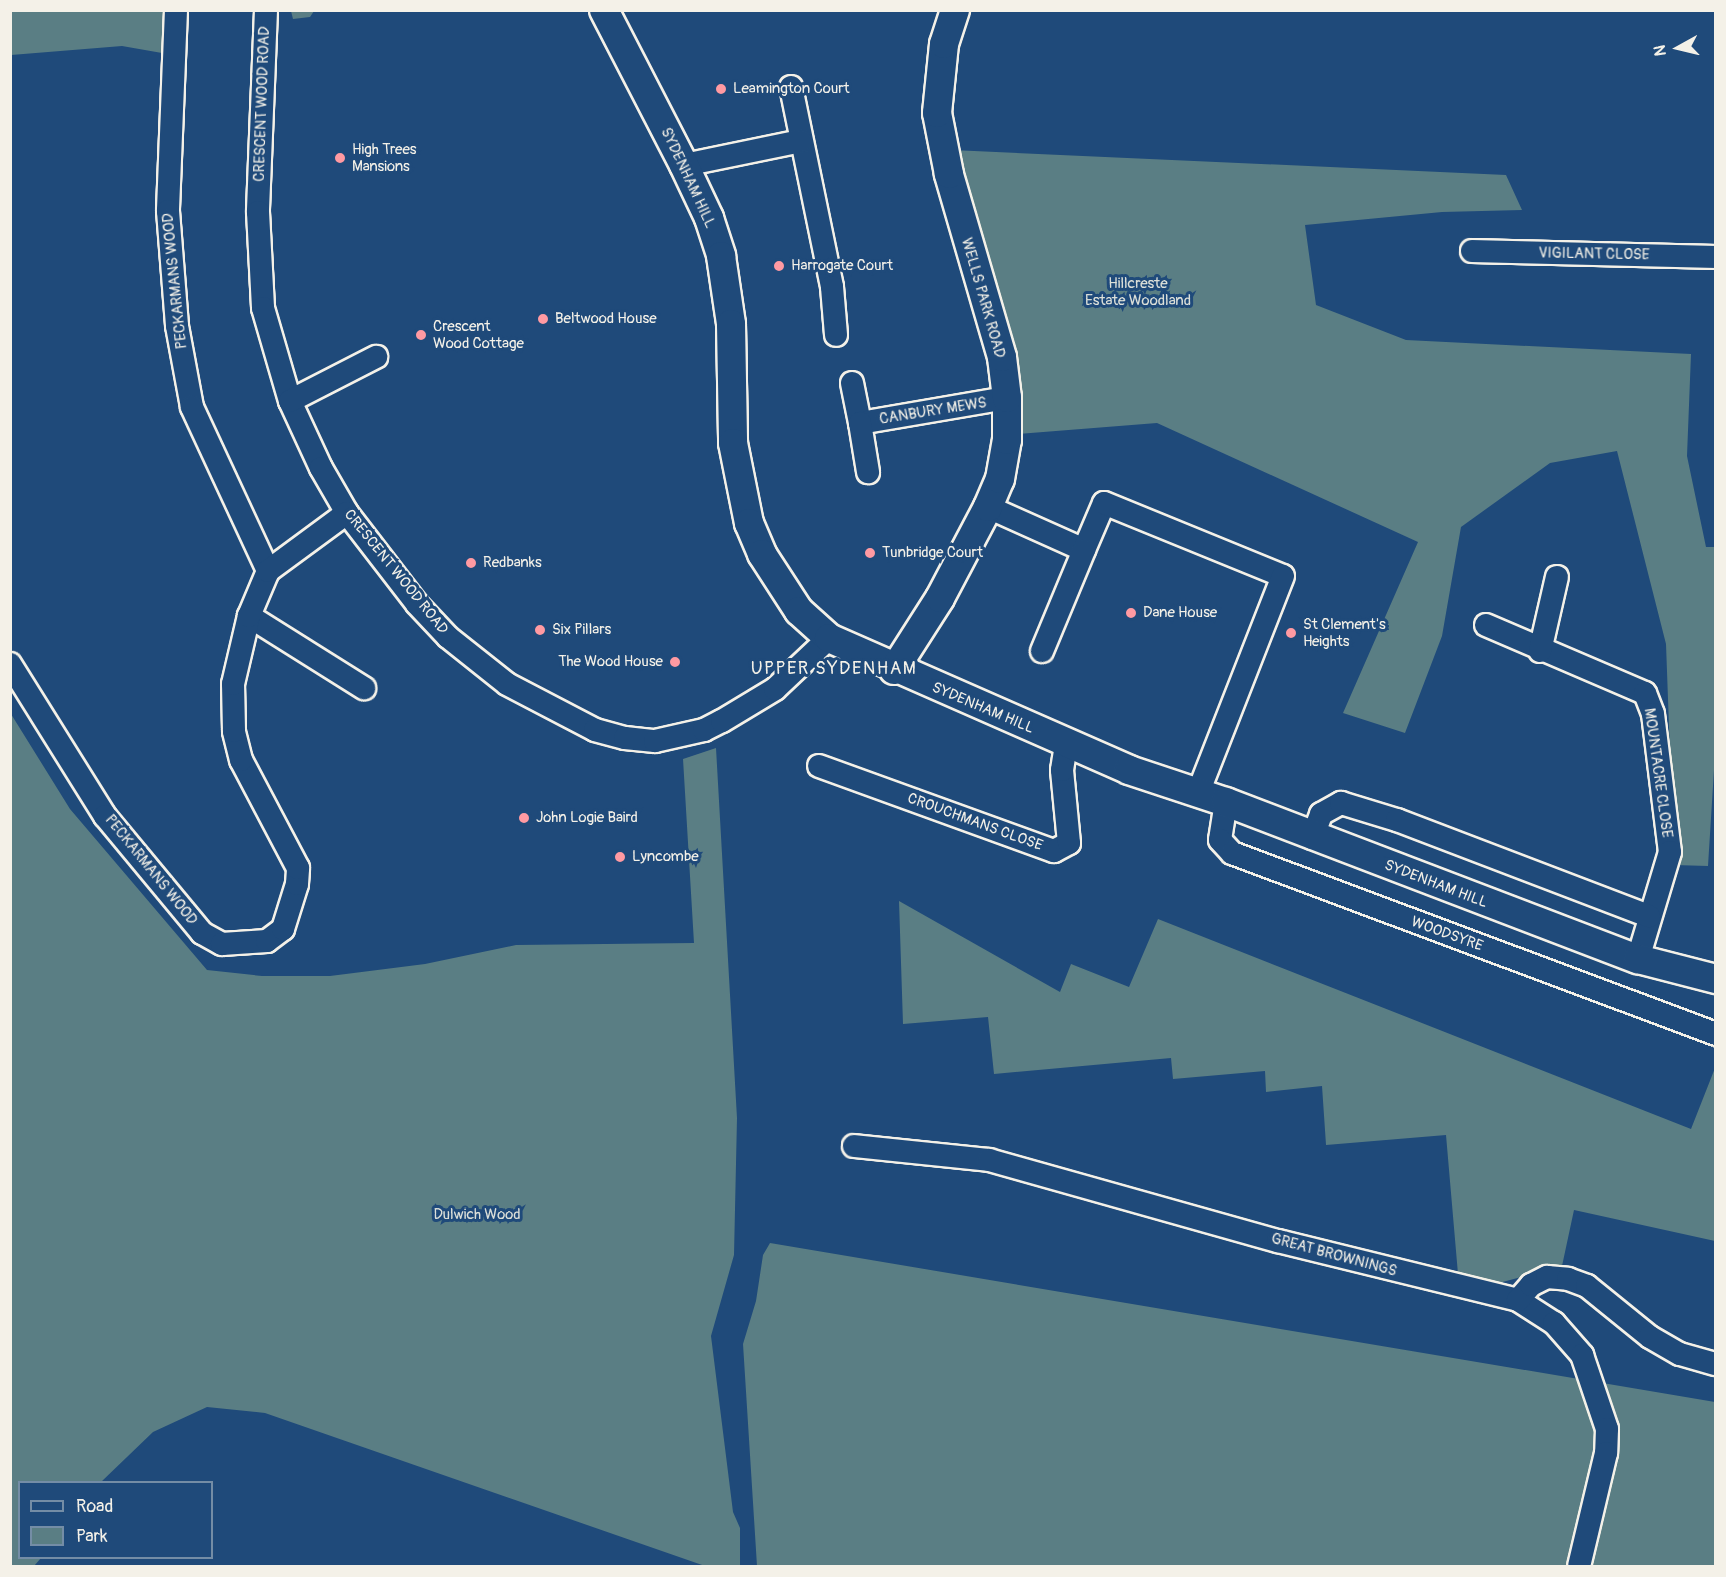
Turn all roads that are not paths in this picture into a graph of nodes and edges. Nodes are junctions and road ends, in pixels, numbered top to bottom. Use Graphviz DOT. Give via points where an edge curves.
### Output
graph roads {
  1 [pos="176,10"];
  2 [pos="266,10"];
  3 [pos="603,10"];
  4 [pos="955,10"];
  5 [pos="791,87"];
  6 [pos="801,141"];
  7 [pos="684,165"];
  8 [pos="1472,251"];
  9 [pos="1716,257"];
  10 [pos="836,335"];
  11 [pos="376,357"];
  12 [pos="852,383"];
  13 [pos="1007,398"];
  14 [pos="290,401"];
  15 [pos="860,423"];
  16 [pos="868,472"];
  17 [pos="988,507"];
  18 [pos="347,513"];
  19 [pos="1084,550"];
  20 [pos="268,571"];
  21 [pos="1557,577"];
  22 [pos="249,616"];
  23 [pos="1485,625"];
  24 [pos="828,638"];
  25 [pos="1042,651"];
  26 [pos="1540,651"];
  27 [pos="10,664"];
  28 [pos="894,670"];
  29 [pos="363,688"];
  30 [pos="1066,744"];
  31 [pos="819,766"];
  32 [pos="1198,793"];
  33 [pos="1226,802"];
  34 [pos="1312,838"];
  35 [pos="1649,916"];
  36 [pos="1638,959"];
  37 [pos="1716,979"];
  38 [pos="1716,1034"];
  39 [pos="854,1146"];
  40 [pos="1518,1300"];
  41 [pos="1716,1364"];
  42 [pos="1579,1566"];
  1 -- 20 [label="street, PECKARMANS WOOD" via="168,211 177,326 192,406"];
  2 -- 14 [label="street, CRESCENT WOOD ROAD" via="259,258 263,308"];
  3 -- 7 [label="street, SYDENHAM HILL"];
  4 -- 13 [label="street, WELLS PARK ROAD" via="944,44 937,113 952,186 1002,357"];
  5 -- 6 [label="street"];
  6 -- 7 [label="street"];
  6 -- 10 [label="street" via="832,287"];
  7 -- 24 [label="street, SYDENHAM HILL" via="710,218 721,256 731,324 733,443 749,523 762,554 799,611"];
  8 -- 9 [label="street, VIGILANT CLOSE"];
  11 -- 14 [label="street"];
  12 -- 15 [label="street, CANBURY MEWS"];
  13 -- 15 [label="street, CANBURY MEWS"];
  13 -- 17 [label="street, WELLS PARK ROAD" via="1002,469"];
  14 -- 18 [label="street, CRESCENT WOOD ROAD"];
  15 -- 16 [label="street, CANBURY MEWS"];
  17 -- 19 [label="street"];
  17 -- 28 [label="street, WELLS PARK ROAD" via="940,598"];
  18 -- 20 [label="street"];
  18 -- 24 [label="street, CRESCENT WOOD ROAD" via="417,604 481,665 534,700 595,730 625,738 655,741 722,722 775,689"];
  19 -- 25 [label="street"];
  19 -- 32 [label="street" via="1104,503 1283,576"];
  20 -- 22 [label="street, PECKARMANS WOOD"];
  21 -- 26 [label="street"];
  22 -- 27 [label="street, PECKARMANS WOOD" via="233,684 234,731 241,760 298,868 283,929 267,941 222,944 202,933 105,816"];
  22 -- 29 [label="street"];
  23 -- 26 [label="street, MOUNTACRE CLOSE"];
  24 -- 28 [label="street, SYDENHAM HILL"];
  26 -- 35 [label="street, MOUNTACRE CLOSE" via="1645,693 1653,714 1670,852"];
  28 -- 30 [label="street, SYDENHAM HILL"];
  30 -- 31 [label="street, CROUCHMANS CLOSE" via="1062,770 1069,843 1054,851"];
  30 -- 32 [label="street, SYDENHAM HILL"];
  32 -- 33 [label="street, SYDENHAM HILL"];
  33 -- 34 [label="street, SYDENHAM HILL"];
  33 -- 38 [label="street, WOODSYRE" via="1220,840 1232,853"];
  34 -- 35 [label="street" via="1321,814 1341,803 1397,820"];
  34 -- 36 [label="street, SYDENHAM HILL"];
  35 -- 36 [label="street, MOUNTACRE CLOSE"];
  36 -- 37 [label="street, SYDENHAM HILL"];
  39 -- 40 [label="street, GREAT BROWNINGS" via="989,1160 1278,1241"];
  40 -- 41 [label="street" via="1531,1285 1547,1277 1568,1279 1587,1286 1650,1337 1680,1353"];
  40 -- 42 [label="street, GREAT BROWNINGS" via="1554,1323 1582,1355 1607,1429 1606,1453"];
}
